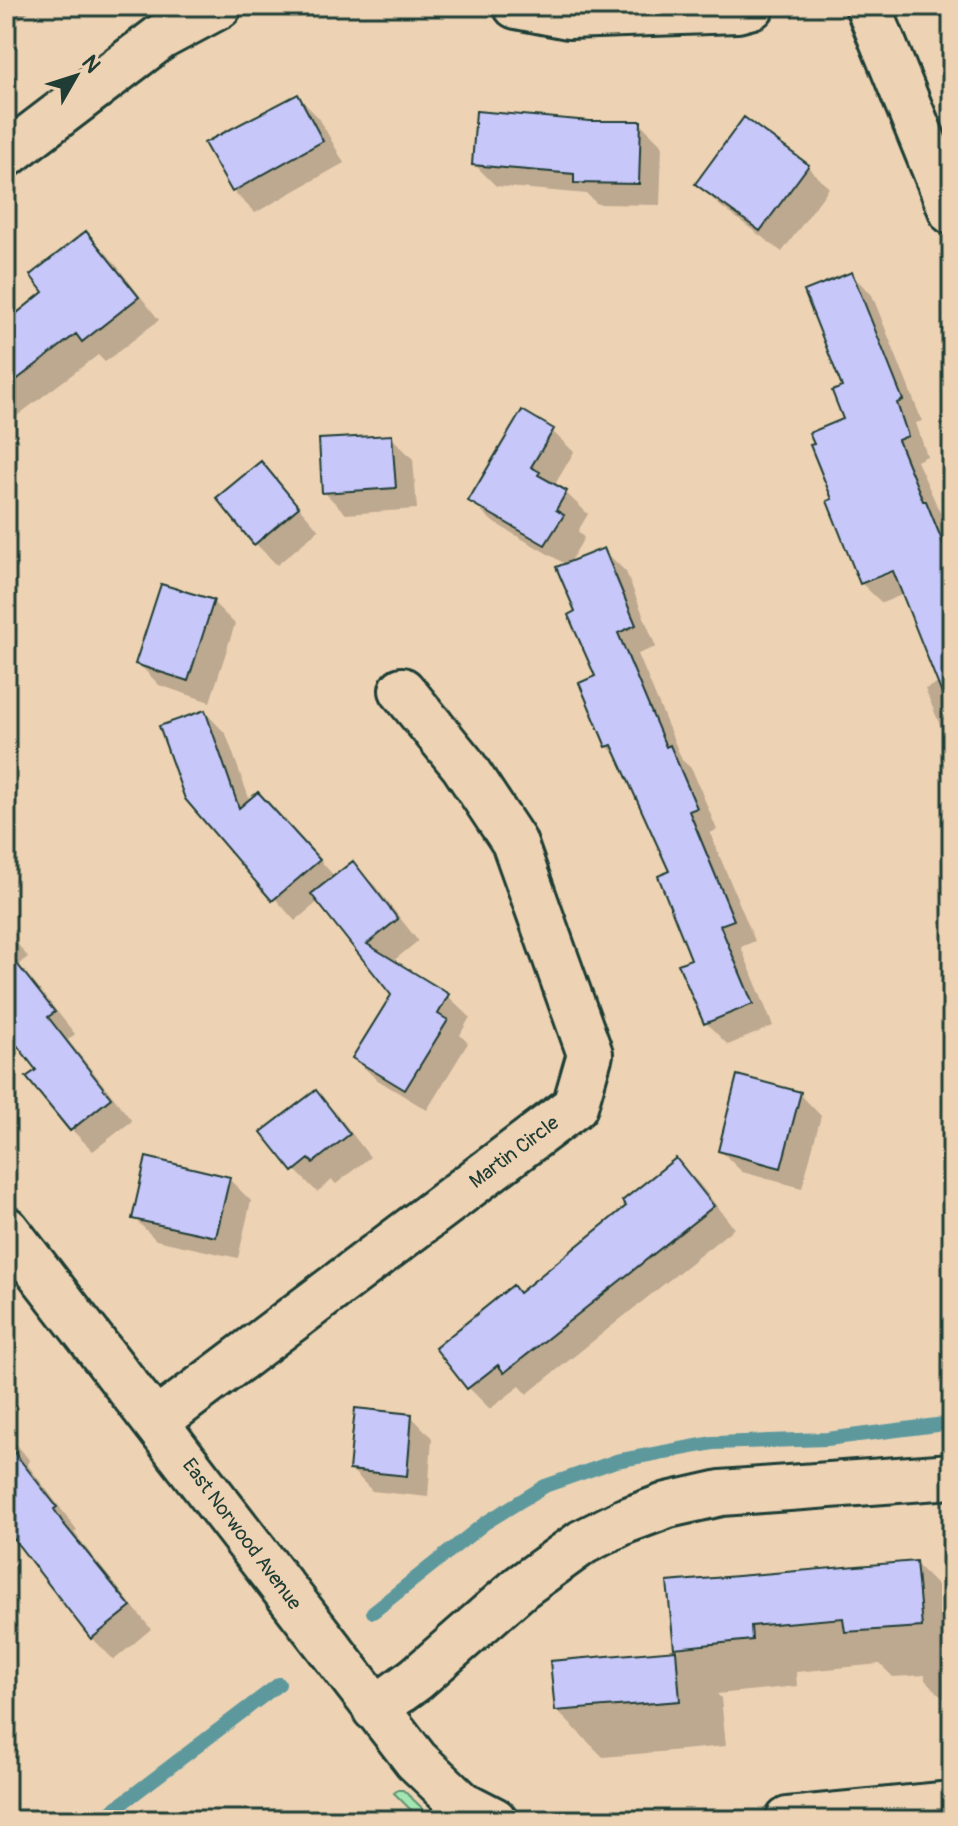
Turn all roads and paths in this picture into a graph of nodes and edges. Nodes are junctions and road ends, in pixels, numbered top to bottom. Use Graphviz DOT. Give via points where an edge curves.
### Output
graph roads {
  1 [pos="219,6"];
  2 [pos="516,6"];
  3 [pos="752,6"];
  4 [pos="868,6"];
  5 [pos="6,155"];
  6 [pos="952,212"];
  7 [pos="402,690"];
  8 [pos="6,1229"];
  9 [pos="156,1422"];
  10 [pos="952,1476"];
  11 [pos="375,1709"];
  12 [pos="952,1804"];
  13 [pos="494,1820"];
  14 [pos="788,1820"];
  1 -- 5 [label="street" via="161,37"];
  2 -- 3 [label="street" via="568,16"];
  4 -- 6 [label="street"];
  7 -- 9 [label="street, Martin Circle" via="463,765 514,842 590,1054 575,1106"];
  8 -- 9 [label="street, East Norwood Avenue"];
  9 -- 11 [label="street, East Norwood Avenue"];
  10 -- 11 [label="street" via="721,1493 625,1521 583,1542 521,1587"];
  11 -- 13 [label="street, East Norwood Avenue" via="439,1783 461,1803"];
  12 -- 14 [label="street"];
}
